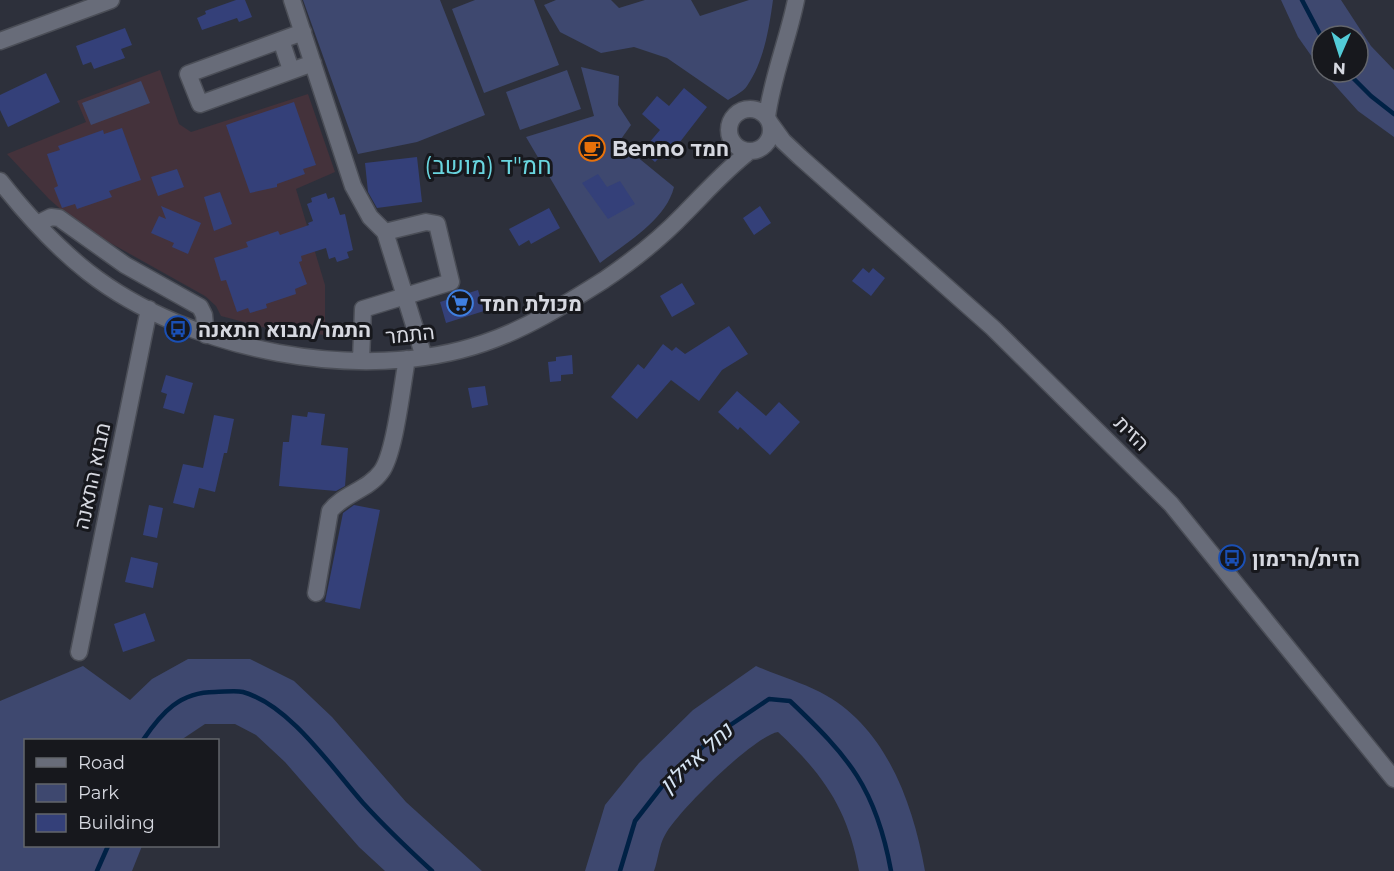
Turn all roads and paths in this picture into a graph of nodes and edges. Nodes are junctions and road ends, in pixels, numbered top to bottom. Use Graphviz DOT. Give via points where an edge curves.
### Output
graph roads {
  1 [pos="111,0"];
  2 [pos="292,0"];
  3 [pos="796,0"];
  4 [pos="303,32"];
  5 [pos="281,40"];
  6 [pos="0,41"];
  7 [pos="313,63"];
  8 [pos="291,70"];
  9 [pos="771,86"];
  10 [pos="749,109"];
  11 [pos="768,120"];
  12 [pos="729,131"];
  13 [pos="753,151"];
  14 [pos="800,157"];
  15 [pos="717,178"];
  16 [pos="0,181"];
  17 [pos="37,224"];
  18 [pos="386,232"];
  19 [pos="406,298"];
  20 [pos="149,309"];
  21 [pos="206,335"];
  22 [pos="424,357"];
  23 [pos="407,359"];
  24 [pos="361,360"];
  25 [pos="316,593"];
  26 [pos="79,651"];
  27 [pos="1394,778"];
  1 -- 6 [label="street"];
  2 -- 4 [label="street"];
  3 -- 9 [label="street"];
  4 -- 5 [label="street"];
  4 -- 7 [label="street"];
  5 -- 8 [label="street"];
  5 -- 8 [label="street" via="188,74 200,104"];
  7 -- 8 [label="street"];
  7 -- 18 [label="street" via="353,186 370,217"];
  9 -- 10 [label="street"];
  9 -- 11 [label="street"];
  10 -- 11 [label="street" via="762,113"];
  10 -- 12 [label="street" via="736,114"];
  11 -- 13 [label="street" via="767,142"];
  11 -- 14 [label="street, הזית"];
  12 -- 13 [label="street" via="736,146"];
  12 -- 15 [label="street, התמר"];
  13 -- 14 [label="street, הזית" via="770,150"];
  13 -- 15 [label="street, התמר"];
  14 -- 27 [label="street, הזית" via="993,328 1171,504"];
  15 -- 22 [label="street, התמר" via="643,250 568,302 484,343"];
  16 -- 17 [label="street, התמר"];
  17 -- 20 [label="street, התמר" via="88,273"];
  17 -- 21 [label="street" via="59,218 125,265 200,307"];
  18 -- 19 [label="street"];
  18 -- 19 [label="street" via="426,222 437,224 451,282"];
  19 -- 22 [label="street"];
  19 -- 24 [label="street" via="363,309"];
  20 -- 21 [label="street, התמר"];
  20 -- 26 [label="street, מבוא התאנה"];
  21 -- 24 [label="street, התמר" via="286,354"];
  22 -- 23 [label="street, התמר"];
  23 -- 24 [label="street, התמר"];
  23 -- 25 [label="street" via="387,460 373,480 337,502 330,511"];
}
